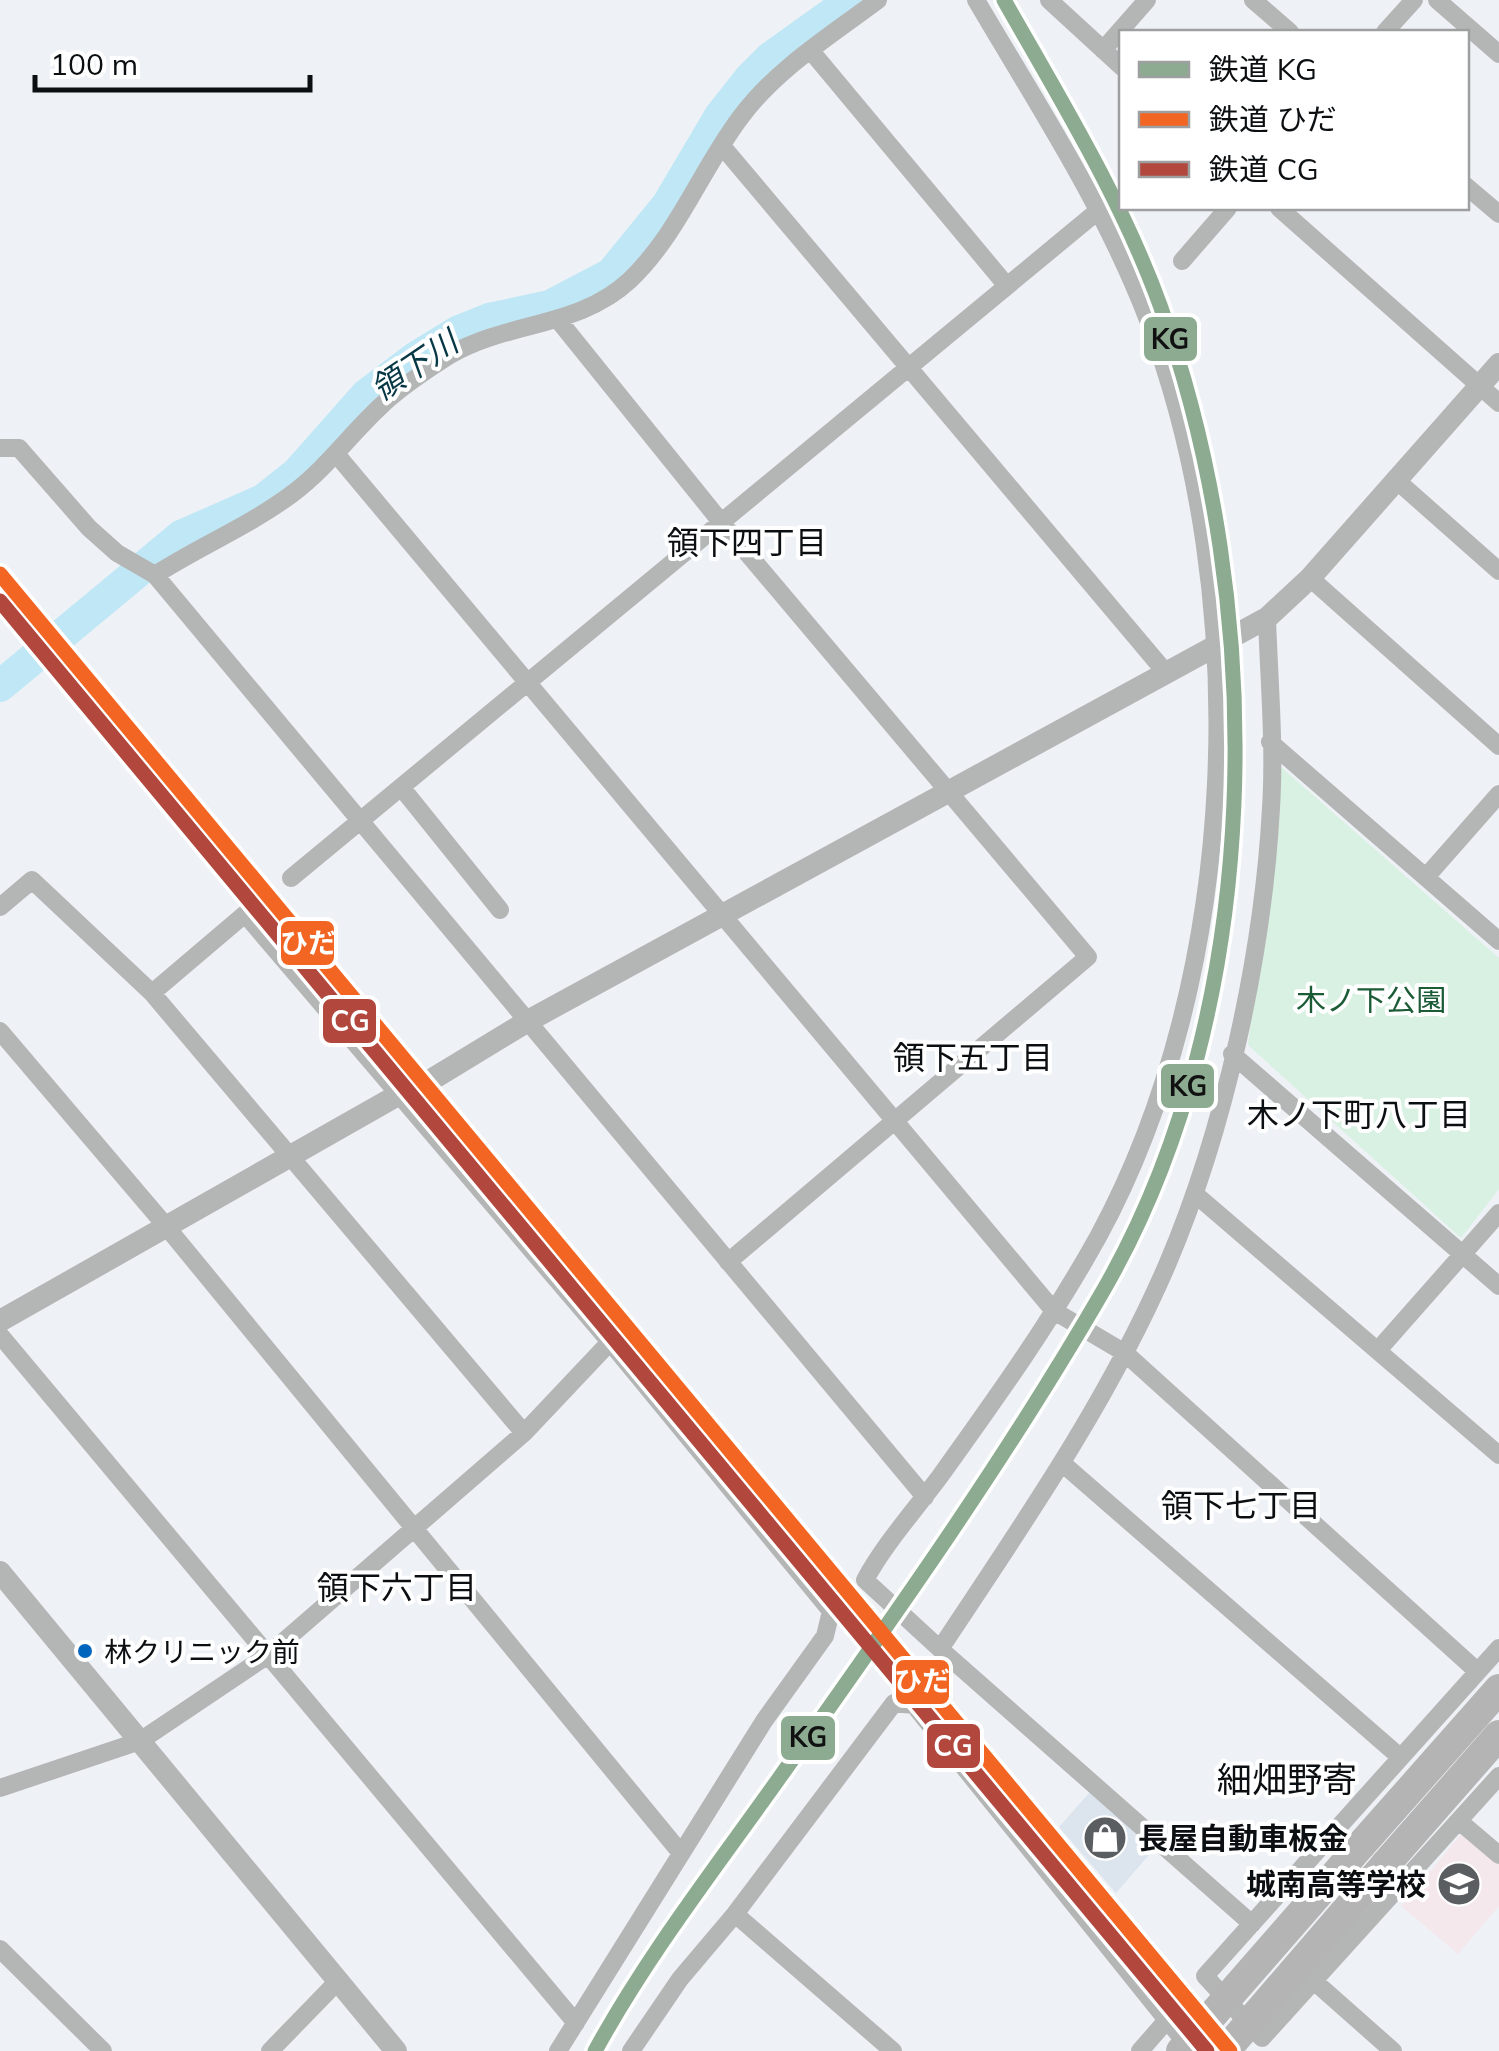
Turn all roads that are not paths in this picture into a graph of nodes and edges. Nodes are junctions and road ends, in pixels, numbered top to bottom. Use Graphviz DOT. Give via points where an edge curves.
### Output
graph roads {
  1 [pos="878,0"];
  2 [pos="976,0"];
  3 [pos="1049,0"];
  4 [pos="1147,0"];
  5 [pos="1253,0"];
  6 [pos="1414,0"];
  7 [pos="1437,0"];
  8 [pos="1121,30"];
  9 [pos="1288,30"];
  10 [pos="1387,30"];
  11 [pos="1119,32"];
  12 [pos="811,50"];
  13 [pos="1103,50"];
  14 [pos="1499,54"];
  15 [pos="1119,64"];
  16 [pos="722,146"];
  17 [pos="1469,189"];
  18 [pos="1099,210"];
  19 [pos="1226,210"];
  20 [pos="1281,210"];
  21 [pos="1499,214"];
  22 [pos="1182,262"];
  23 [pos="1006,286"];
  24 [pos="559,321"];
  25 [pos="1499,364"];
  26 [pos="907,367"];
  27 [pos="1480,386"];
  28 [pos="1499,403"];
  29 [pos="0,448"];
  30 [pos="338,455"];
  31 [pos="1396,479"];
  32 [pos="721,522"];
  33 [pos="1499,571"];
  34 [pos="152,572"];
  35 [pos="1310,578"];
  36 [pos="1267,618"];
  37 [pos="1214,648"];
  38 [pos="1166,674"];
  39 [pos="529,682"];
  40 [pos="1270,742"];
  41 [pos="1499,746"];
  42 [pos="401,787"];
  43 [pos="950,792"];
  44 [pos="1499,794"];
  45 [pos="362,820"];
  46 [pos="1426,877"];
  47 [pos="291,878"];
  48 [pos="0,908"];
  49 [pos="500,910"];
  50 [pos="722,915"];
  51 [pos="1499,940"];
  52 [pos="152,993"];
  53 [pos="528,1021"];
  54 [pos="0,1032"];
  55 [pos="1232,1054"];
  56 [pos="398,1095"];
  57 [pos="893,1122"];
  58 [pos="289,1156"];
  59 [pos="1195,1194"];
  60 [pos="1499,1213"];
  61 [pos="166,1225"];
  62 [pos="1463,1254"];
  63 [pos="728,1262"];
  64 [pos="1499,1286"];
  65 [pos="1054,1311"];
  66 [pos="0,1321"];
  67 [pos="0,1335"];
  68 [pos="610,1342"];
  69 [pos="1379,1349"];
  70 [pos="1125,1353"];
  71 [pos="524,1433"];
  72 [pos="1499,1454"];
  73 [pos="1062,1464"];
  74 [pos="925,1497"];
  75 [pos="413,1526"];
  76 [pos="0,1572"];
  77 [pos="1499,1648"];
  78 [pos="940,1649"];
  79 [pos="268,1655"];
  80 [pos="1488,1680"];
  81 [pos="1499,1736"];
  82 [pos="140,1741"];
  83 [pos="1400,1757"];
  84 [pos="1499,1776"];
  85 [pos="0,1788"];
  86 [pos="1459,1820"];
  87 [pos="680,1852"];
  88 [pos="1499,1855"];
  89 [pos="735,1914"];
  90 [pos="1252,1924"];
  91 [pos="0,1949"];
  92 [pos="338,1981"];
  93 [pos="1315,1982"];
  94 [pos="1167,2020"];
  95 [pos="576,2022"];
  96 [pos="103,2051"];
  97 [pos="270,2051"];
  98 [pos="396,2051"];
  99 [pos="558,2051"];
  100 [pos="631,2051"];
  101 [pos="892,2051"];
  102 [pos="1140,2051"];
  103 [pos="1181,2051"];
  104 [pos="1193,2051"];
  105 [pos="1224,2051"];
  106 [pos="1392,2051"];
  1 -- 12 [label="street"];
  2 -- 18 [label="street"];
  3 -- 13 [label="street"];
  4 -- 8 [label="street"];
  5 -- 9 [label="street"];
  6 -- 10 [label="street"];
  7 -- 14 [label="street"];
  11 -- 13 [label="street"];
  12 -- 16 [label="street" via="775,78"];
  12 -- 23 [label="street"];
  13 -- 15 [label="street"];
  16 -- 24 [label="street" via="683,214 630,280"];
  16 -- 26 [label="street"];
  17 -- 21 [label="street"];
  18 -- 23 [label="street"];
  18 -- 37 [label="street" via="1148,320 1192,464"];
  19 -- 22 [label="street"];
  20 -- 27 [label="street"];
  23 -- 26 [label="street"];
  24 -- 30 [label="street" via="496,334 446,358 385,401"];
  24 -- 32 [label="street"];
  25 -- 27 [label="street"];
  26 -- 32 [label="street"];
  26 -- 38 [label="street"];
  27 -- 28 [label="street"];
  27 -- 31 [label="street"];
  29 -- 34 [label="street" via="19,448 89,528"];
  30 -- 34 [label="street" via="293,493"];
  30 -- 39 [label="street"];
  31 -- 33 [label="street"];
  31 -- 35 [label="street"];
  32 -- 39 [label="street"];
  32 -- 43 [label="street"];
  34 -- 45 [label="street"];
  35 -- 36 [label="street"];
  35 -- 41 [label="street"];
  36 -- 37 [label="street"];
  36 -- 40 [label="street"];
  37 -- 38 [label="street"];
  37 -- 65 [label="street" via="1218,740 1196,972 1139,1151"];
  38 -- 43 [label="street"];
  39 -- 42 [label="street"];
  39 -- 50 [label="street"];
  40 -- 46 [label="street"];
  40 -- 55 [label="street" via="1254,946"];
  42 -- 45 [label="street"];
  42 -- 49 [label="street"];
  43 -- 50 [label="street"];
  43 -- 57 [label="street" via="1088,957"];
  44 -- 46 [label="street"];
  45 -- 47 [label="street"];
  45 -- 53 [label="street"];
  46 -- 51 [label="street"];
  48 -- 52 [label="street" via="32,880"];
  50 -- 53 [label="street"];
  50 -- 57 [label="street"];
  52 -- 56 [label="street" via="245,914"];
  52 -- 58 [label="street"];
  53 -- 56 [label="street"];
  53 -- 63 [label="street"];
  54 -- 61 [label="street"];
  55 -- 59 [label="street"];
  55 -- 62 [label="street"];
  56 -- 58 [label="street"];
  56 -- 68 [label="street"];
  57 -- 63 [label="street"];
  57 -- 65 [label="street"];
  58 -- 61 [label="street"];
  58 -- 71 [label="street"];
  59 -- 69 [label="street"];
  59 -- 70 [label="street"];
  60 -- 62 [label="street"];
  61 -- 66 [label="street"];
  61 -- 75 [label="street"];
  62 -- 64 [label="street"];
  62 -- 69 [label="street"];
  63 -- 74 [label="street"];
  65 -- 70 [label="street"];
  65 -- 74 [label="street"];
  67 -- 79 [label="street"];
  68 -- 71 [label="street"];
  68 -- 87 [label="street" via="831,1610 825,1636"];
  69 -- 72 [label="street"];
  70 -- 73 [label="street"];
  70 -- 80 [label="street"];
  71 -- 75 [label="street"];
  73 -- 78 [label="street"];
  73 -- 83 [label="street"];
  74 -- 78 [label="street" via="865,1580"];
  75 -- 79 [label="street"];
  75 -- 87 [label="street"];
  76 -- 82 [label="street"];
  77 -- 80 [label="street"];
  78 -- 90 [label="street"];
  79 -- 82 [label="street"];
  79 -- 95 [label="street"];
  80 -- 83 [label="street"];
  80 -- 103 [label="highway, bridge" via="1361,1845"];
  81 -- 105 [label="highway, bridge"];
  82 -- 85 [label="street"];
  82 -- 92 [label="street"];
  83 -- 90 [label="street"];
  84 -- 86 [label="street"];
  86 -- 88 [label="street"];
  86 -- 93 [label="street"];
  87 -- 95 [label="street"];
  89 -- 94 [label="street" via="894,1703 914,1706"];
  89 -- 100 [label="street"];
  89 -- 101 [label="street"];
  90 -- 93 [label="street" via="1205,1976 1262,2038"];
  91 -- 96 [label="street"];
  92 -- 97 [label="street"];
  92 -- 98 [label="street"];
  93 -- 106 [label="street"];
  94 -- 102 [label="street"];
  94 -- 104 [label="street"];
  95 -- 99 [label="street"];
}
